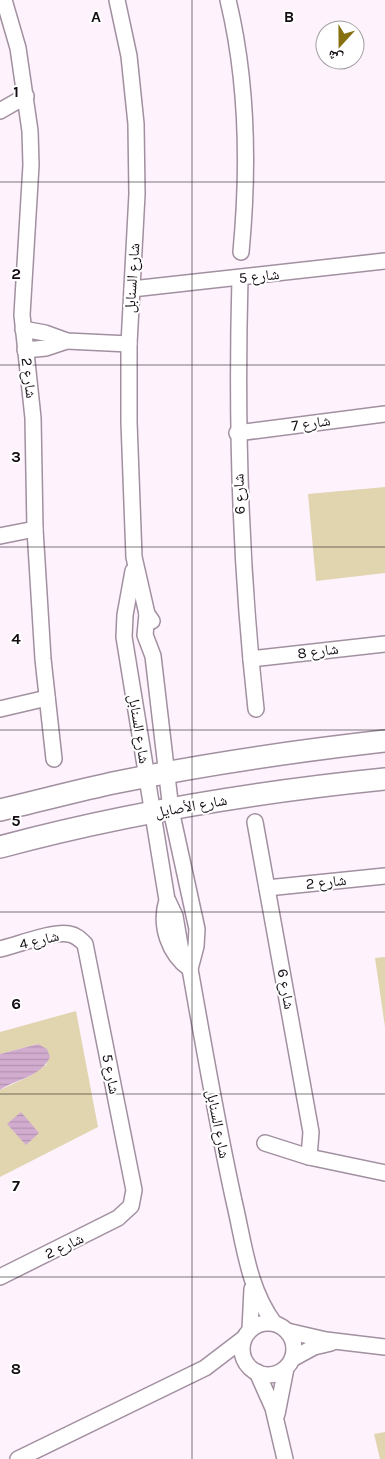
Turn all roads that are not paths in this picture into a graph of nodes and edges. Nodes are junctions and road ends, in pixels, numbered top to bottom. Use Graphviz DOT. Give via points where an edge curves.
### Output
graph roads {
  1 [pos="4,0"];
  2 [pos="117,0"];
  3 [pos="228,0"];
  4 [pos="26,96"];
  5 [pos="0,111"];
  6 [pos="242,252"];
  7 [pos="385,261"];
  8 [pos="240,278"];
  9 [pos="132,289"];
  10 [pos="23,329"];
  11 [pos="67,341"];
  12 [pos="128,344"];
  13 [pos="25,350"];
  14 [pos="385,414"];
  15 [pos="237,433"];
  16 [pos="35,529"];
  17 [pos="0,536"];
  18 [pos="134,557"];
  19 [pos="147,614"];
  20 [pos="125,615"];
  21 [pos="385,644"];
  22 [pos="250,659"];
  23 [pos="47,698"];
  24 [pos="0,709"];
  25 [pos="256,709"];
  26 [pos="385,741"];
  27 [pos="54,759"];
  28 [pos="156,775"];
  29 [pos="385,779"];
  30 [pos="0,810"];
  31 [pos="162,812"];
  32 [pos="255,822"];
  33 [pos="0,848"];
  34 [pos="385,876"];
  35 [pos="267,888"];
  36 [pos="79,937"];
  37 [pos="0,949"];
  38 [pos="187,966"];
  39 [pos="265,1143"];
  40 [pos="309,1157"];
  41 [pos="385,1173"];
  42 [pos="126,1212"];
  43 [pos="0,1276"];
  44 [pos="251,1277"];
  45 [pos="280,1327"];
  46 [pos="247,1334"];
  47 [pos="340,1342"];
  48 [pos="385,1347"];
  49 [pos="289,1363"];
  50 [pos="205,1368"];
  51 [pos="253,1369"];
  52 [pos="277,1420"];
  53 [pos="18,1459"];
  54 [pos="285,1459"];
  1 -- 4 [label="street, شارع 2" via="18,48"];
  2 -- 9 [label="street, شارع السنابل" via="129,56 136,124 137,194"];
  3 -- 6 [label="street" via="238,47 245,117"];
  4 -- 5 [label="street"];
  4 -- 10 [label="street, شارع 2" via="31,165"];
  7 -- 8 [label="street, شارع 5"];
  8 -- 9 [label="street, شارع 5"];
  8 -- 15 [label="street, شارع 6"];
  9 -- 12 [label="street, شارع السنابل"];
  10 -- 11 [label="street"];
  10 -- 13 [label="street, شارع 2"];
  11 -- 12 [label="street"];
  11 -- 13 [label="street"];
  12 -- 18 [label="street, شارع السنابل"];
  13 -- 16 [label="street, شارع 2" via="33,418"];
  14 -- 15 [label="street, شارع 7"];
  15 -- 22 [label="street, شارع 6"];
  16 -- 17 [label="street"];
  16 -- 23 [label="street, شارع 2"];
  18 -- 19 [label="street, شارع السنابل"];
  18 -- 20 [label="street, شارع السنابل"];
  19 -- 20 [label="street"];
  19 -- 28 [label="street, شارع السنابل" via="155,634"];
  20 -- 28 [label="street, شارع السنابل" via="124,637"];
  21 -- 22 [label="street, شارع 8"];
  22 -- 25 [label="street, شارع 6"];
  23 -- 24 [label="street"];
  23 -- 27 [label="street, شارع 2"];
  26 -- 28 [label="main road" via="246,759"];
  28 -- 30 [label="main road"];
  28 -- 31 [label="street, شارع السنابل"];
  29 -- 31 [label="main road, شارع الأصايل" via="317,786"];
  31 -- 33 [label="main road, شارع الأصايل"];
  31 -- 38 [label="street, شارع السنابل" via="167,900 175,916"];
  31 -- 38 [label="street, شارع السنابل" via="197,930 196,946"];
  32 -- 35 [label="street, شارع 6"];
  34 -- 35 [label="street, شارع 2"];
  35 -- 40 [label="street, شارع 6" via="312,1132"];
  36 -- 37 [label="street, شارع 4" via="59,934"];
  36 -- 42 [label="street, شارع 5" via="88,954 133,1182 133,1198"];
  38 -- 44 [label="street, شارع السنابل"];
  39 -- 40 [label="street"];
  40 -- 41 [label="street"];
  42 -- 43 [label="street, شارع 2" via="104,1227"];
  44 -- 45 [label="street, شارع السنابل" via="262,1306"];
  44 -- 46 [label="street, شارع السنابل"];
  45 -- 46 [label="street" via="265,1322"];
  45 -- 47 [label="street"];
  45 -- 49 [label="street" via="294,1344"];
  46 -- 50 [label="street"];
  46 -- 51 [label="street" via="241,1349"];
  47 -- 48 [label="street"];
  47 -- 49 [label="street" via="314,1347"];
  49 -- 51 [label="street" via="272,1374"];
  49 -- 52 [label="street" via="279,1394"];
  50 -- 51 [label="street" via="226,1364"];
  50 -- 53 [label="street"];
  51 -- 52 [label="street" via="269,1396"];
  52 -- 54 [label="street"];
}
